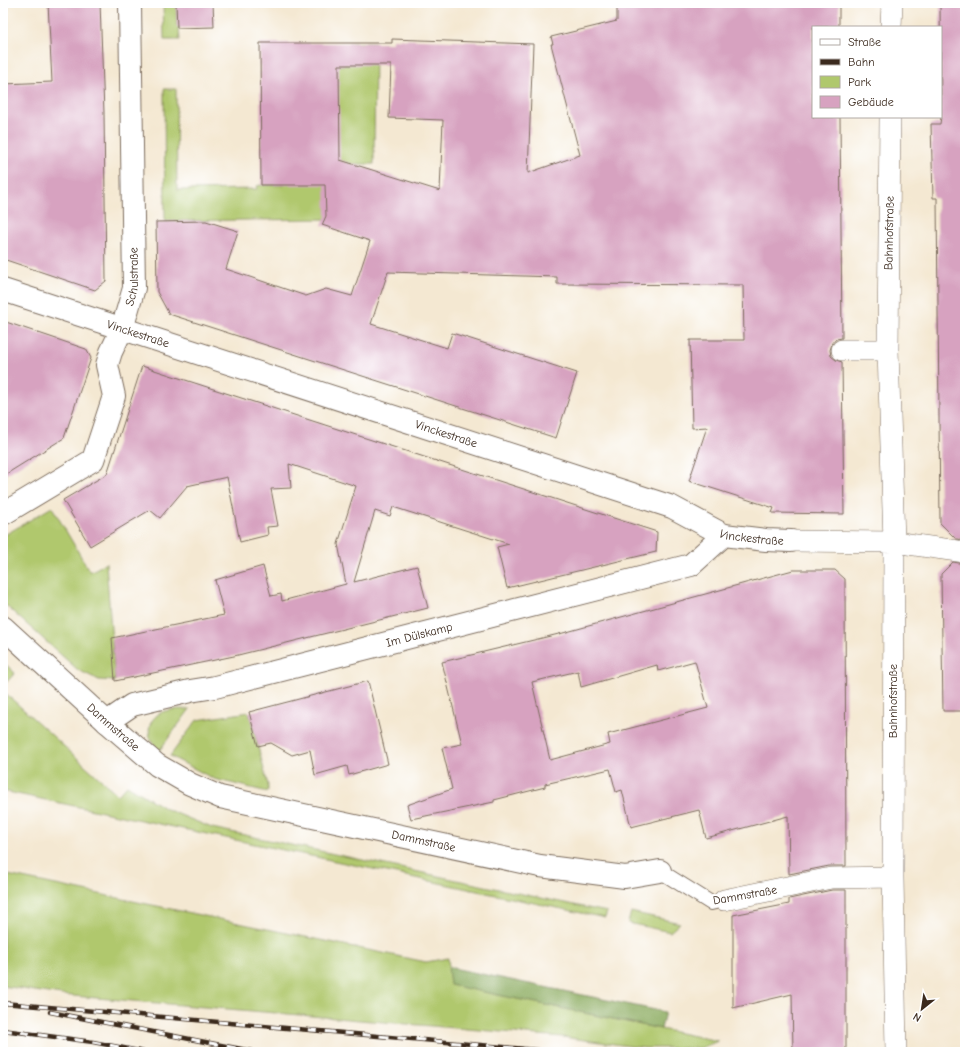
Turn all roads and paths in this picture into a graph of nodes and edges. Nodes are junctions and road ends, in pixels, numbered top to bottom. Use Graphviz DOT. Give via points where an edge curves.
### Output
graph roads {
  1 [pos="130,3"];
  2 [pos="892,3"];
  3 [pos="891,26"];
  4 [pos="890,118"];
  5 [pos="3,290"];
  6 [pos="122,329"];
  7 [pos="842,350"];
  8 [pos="888,350"];
  9 [pos="3,514"];
  10 [pos="724,535"];
  11 [pos="791,541"];
  12 [pos="894,542"];
  13 [pos="965,552"];
  14 [pos="3,627"];
  15 [pos="107,722"];
  16 [pos="660,871"];
  17 [pos="893,877"];
  18 [pos="724,900"];
  19 [pos="896,1052"];
  1 -- 6 [label="street, Schulstraße" via="134,288"];
  2 -- 3 [label="street"];
  4 -- 8 [label="street, Bahnhofstraße"];
  5 -- 6 [label="street, Vinckestraße"];
  6 -- 9 [label="street, Schulstraße" via="107,366 114,396 93,460"];
  6 -- 10 [label="street, Vinckestraße" via="672,507"];
  7 -- 8 [label="street"];
  8 -- 12 [label="street, Bahnhofstraße"];
  10 -- 11 [label="street, Vinckestraße"];
  10 -- 15 [label="street, Im Dülskamp" via="691,565 132,706"];
  11 -- 12 [label="street, Vinckestraße"];
  12 -- 13 [label="street, Vinckestraße"];
  12 -- 17 [label="street, Bahnhofstraße"];
  14 -- 15 [label="street, Dammstraße"];
  15 -- 16 [label="street, Dammstraße" via="157,765 220,797 540,866 625,877"];
  16 -- 18 [label="lane, Dammstraße" via="711,903"];
  17 -- 18 [label="street, Dammstraße" via="830,878"];
  17 -- 19 [label="street, Bahnhofstraße"];
}
